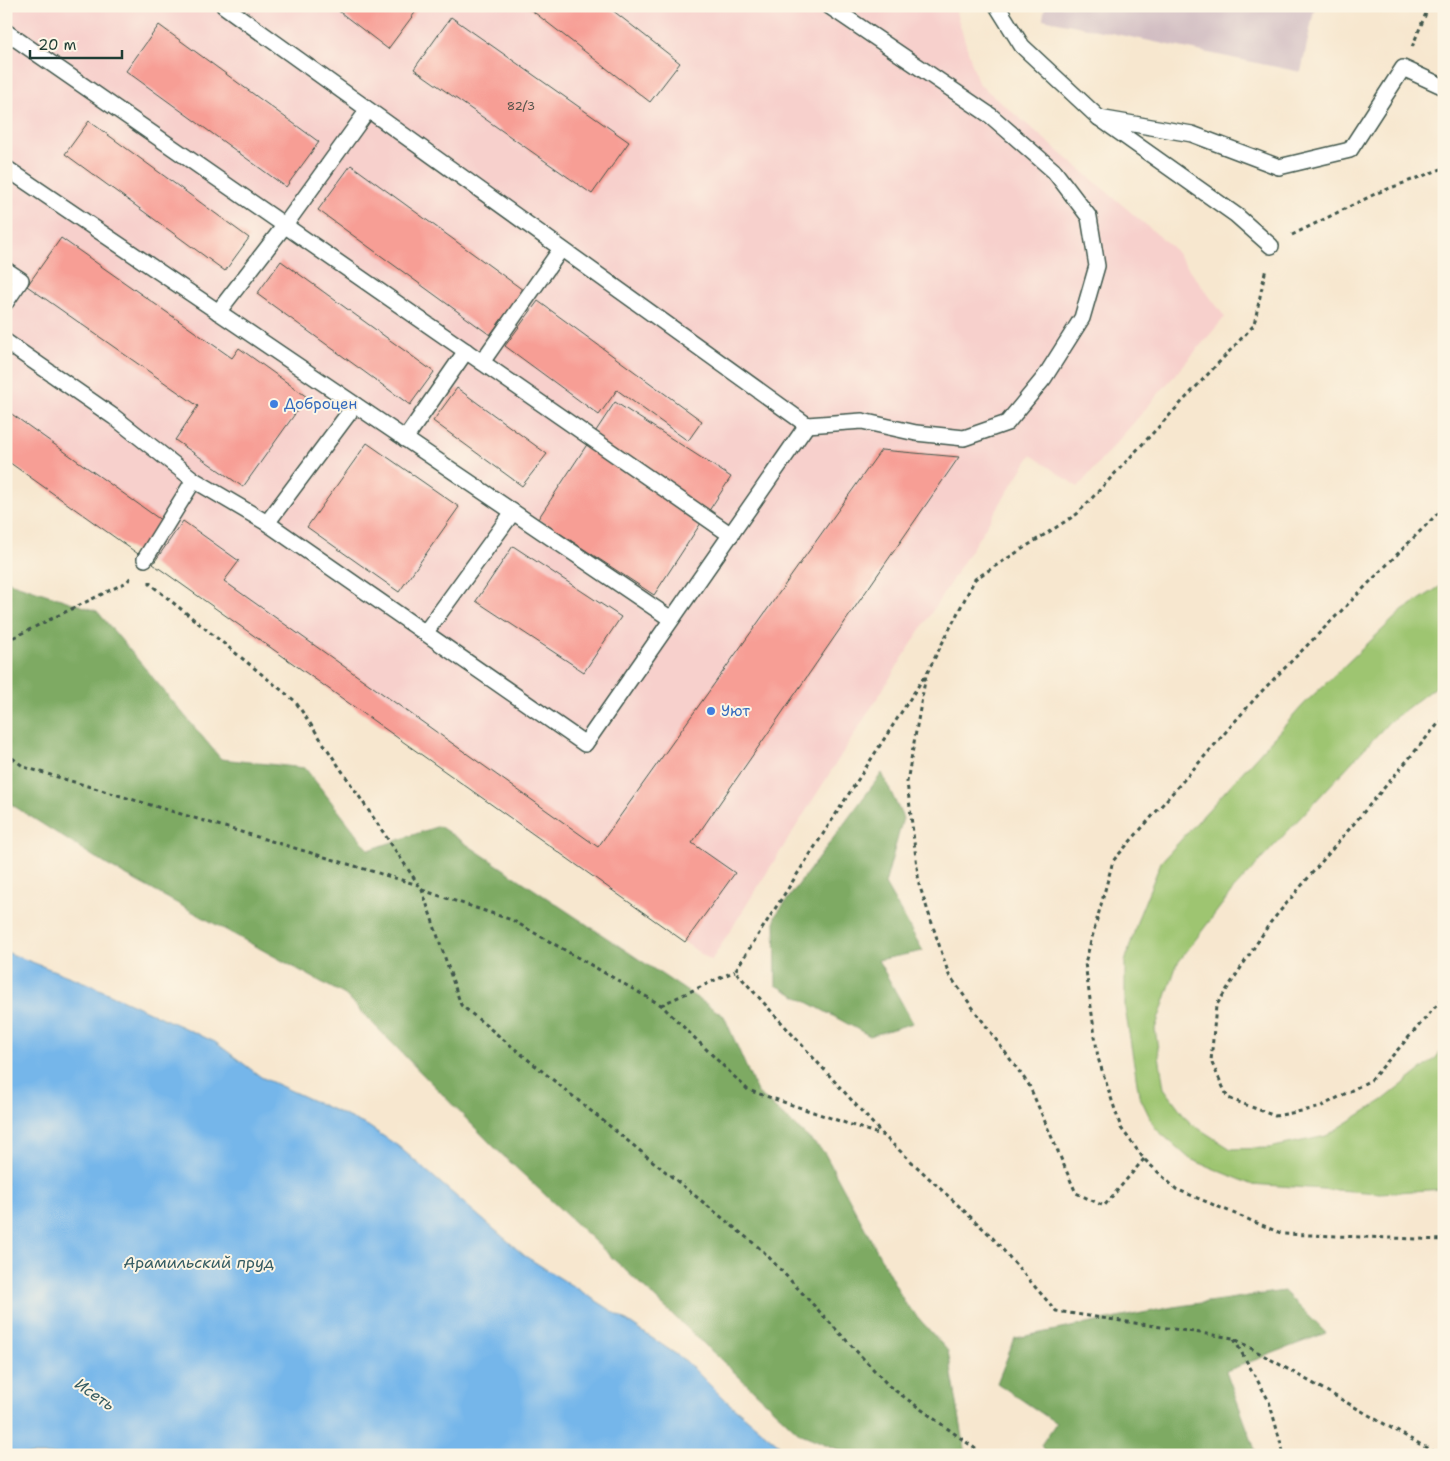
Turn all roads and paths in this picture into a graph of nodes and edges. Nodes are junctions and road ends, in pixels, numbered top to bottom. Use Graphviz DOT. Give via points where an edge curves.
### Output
graph roads {
  1 [pos="224,6"];
  2 [pos="829,6"];
  3 [pos="997,6"];
  4 [pos="1429,6"];
  5 [pos="6,32"];
  6 [pos="1403,68"];
  7 [pos="1444,87"];
  8 [pos="368,110"];
  9 [pos="1099,118"];
  10 [pos="6,168"];
  11 [pos="1444,168"];
  12 [pos="285,225"];
  13 [pos="1271,246"];
  14 [pos="561,249"];
  15 [pos="6,270"];
  16 [pos="6,302"];
  17 [pos="218,312"];
  18 [pos="6,342"];
  19 [pos="466,351"];
  20 [pos="482,362"];
  21 [pos="355,405"];
  22 [pos="807,425"];
  23 [pos="404,439"];
  24 [pos="194,480"];
  25 [pos="1444,507"];
  26 [pos="513,512"];
  27 [pos="267,523"];
  28 [pos="731,535"];
  29 [pos="145,559"];
  30 [pos="671,619"];
  31 [pos="425,633"];
  32 [pos="6,641"];
  33 [pos="926,675"];
  34 [pos="1444,720"];
  35 [pos="6,754"];
  36 [pos="418,885"];
  37 [pos="422,890"];
  38 [pos="735,971"];
  39 [pos="1444,997"];
  40 [pos="662,1005"];
  41 [pos="884,1136"];
  42 [pos="1144,1159"];
  43 [pos="1444,1240"];
  44 [pos="1233,1338"];
  45 [pos="984,1455"];
  46 [pos="1284,1455"];
  47 [pos="1439,1455"];
  1 -- 8 [label="lane"];
  2 -- 22 [label="lane" via="991,116 1054,171 1089,217 1096,266 1082,318 1044,378 1007,423 964,438 916,433 862,421"];
  3 -- 9 [label="lane" via="1022,46"];
  4 -- 6 [label="path"];
  5 -- 12 [label="lane"];
  6 -- 7 [label="lane"];
  6 -- 9 [label="lane" via="1350,150 1279,167 1192,134"];
  8 -- 12 [label="lane"];
  8 -- 14 [label="lane"];
  9 -- 13 [label="lane" via="1236,215"];
  10 -- 17 [label="lane"];
  11 -- 13 [label="path" via="1377,193"];
  12 -- 17 [label="lane"];
  12 -- 19 [label="lane"];
  13 -- 33 [label="path" via="1254,325 1077,514 975,579"];
  14 -- 20 [label="lane"];
  14 -- 22 [label="lane"];
  15 -- 16 [label="lane" via="21,280"];
  17 -- 21 [label="lane"];
  18 -- 24 [label="lane" via="114,417"];
  19 -- 20 [label="lane"];
  19 -- 23 [label="lane"];
  20 -- 28 [label="lane"];
  21 -- 23 [label="lane"];
  21 -- 27 [label="lane"];
  22 -- 28 [label="lane"];
  23 -- 26 [label="lane"];
  24 -- 27 [label="lane"];
  24 -- 29 [label="lane"];
  25 -- 42 [label="path" via="1259,694 1114,861 1085,963 1098,1058 1121,1128"];
  26 -- 30 [label="lane"];
  26 -- 31 [label="lane"];
  27 -- 31 [label="lane"];
  28 -- 30 [label="lane"];
  29 -- 32 [label="path" via="127,582"];
  29 -- 36 [label="path" via="150,584 295,702"];
  30 -- 31 [label="lane" via="585,744"];
  33 -- 38 [label="path"];
  33 -- 42 [label="path" via="907,782 919,884 949,975 1029,1085 1076,1193 1104,1206"];
  34 -- 39 [label="path" via="1270,923 1216,1006 1211,1061 1228,1098 1275,1116 1318,1108 1371,1080"];
  35 -- 36 [label="path" via="24,767"];
  36 -- 37 [label="path"];
  37 -- 40 [label="path" via="512,920"];
  37 -- 45 [label="path" via="461,1005 763,1251 889,1386"];
  38 -- 40 [label="path"];
  38 -- 41 [label="path"];
  40 -- 41 [label="path" via="748,1090"];
  41 -- 44 [label="path" via="992,1236 1056,1311"];
  42 -- 43 [label="path" via="1176,1189 1282,1234"];
  44 -- 46 [label="path" via="1269,1401"];
  44 -- 47 [label="path"];
}
